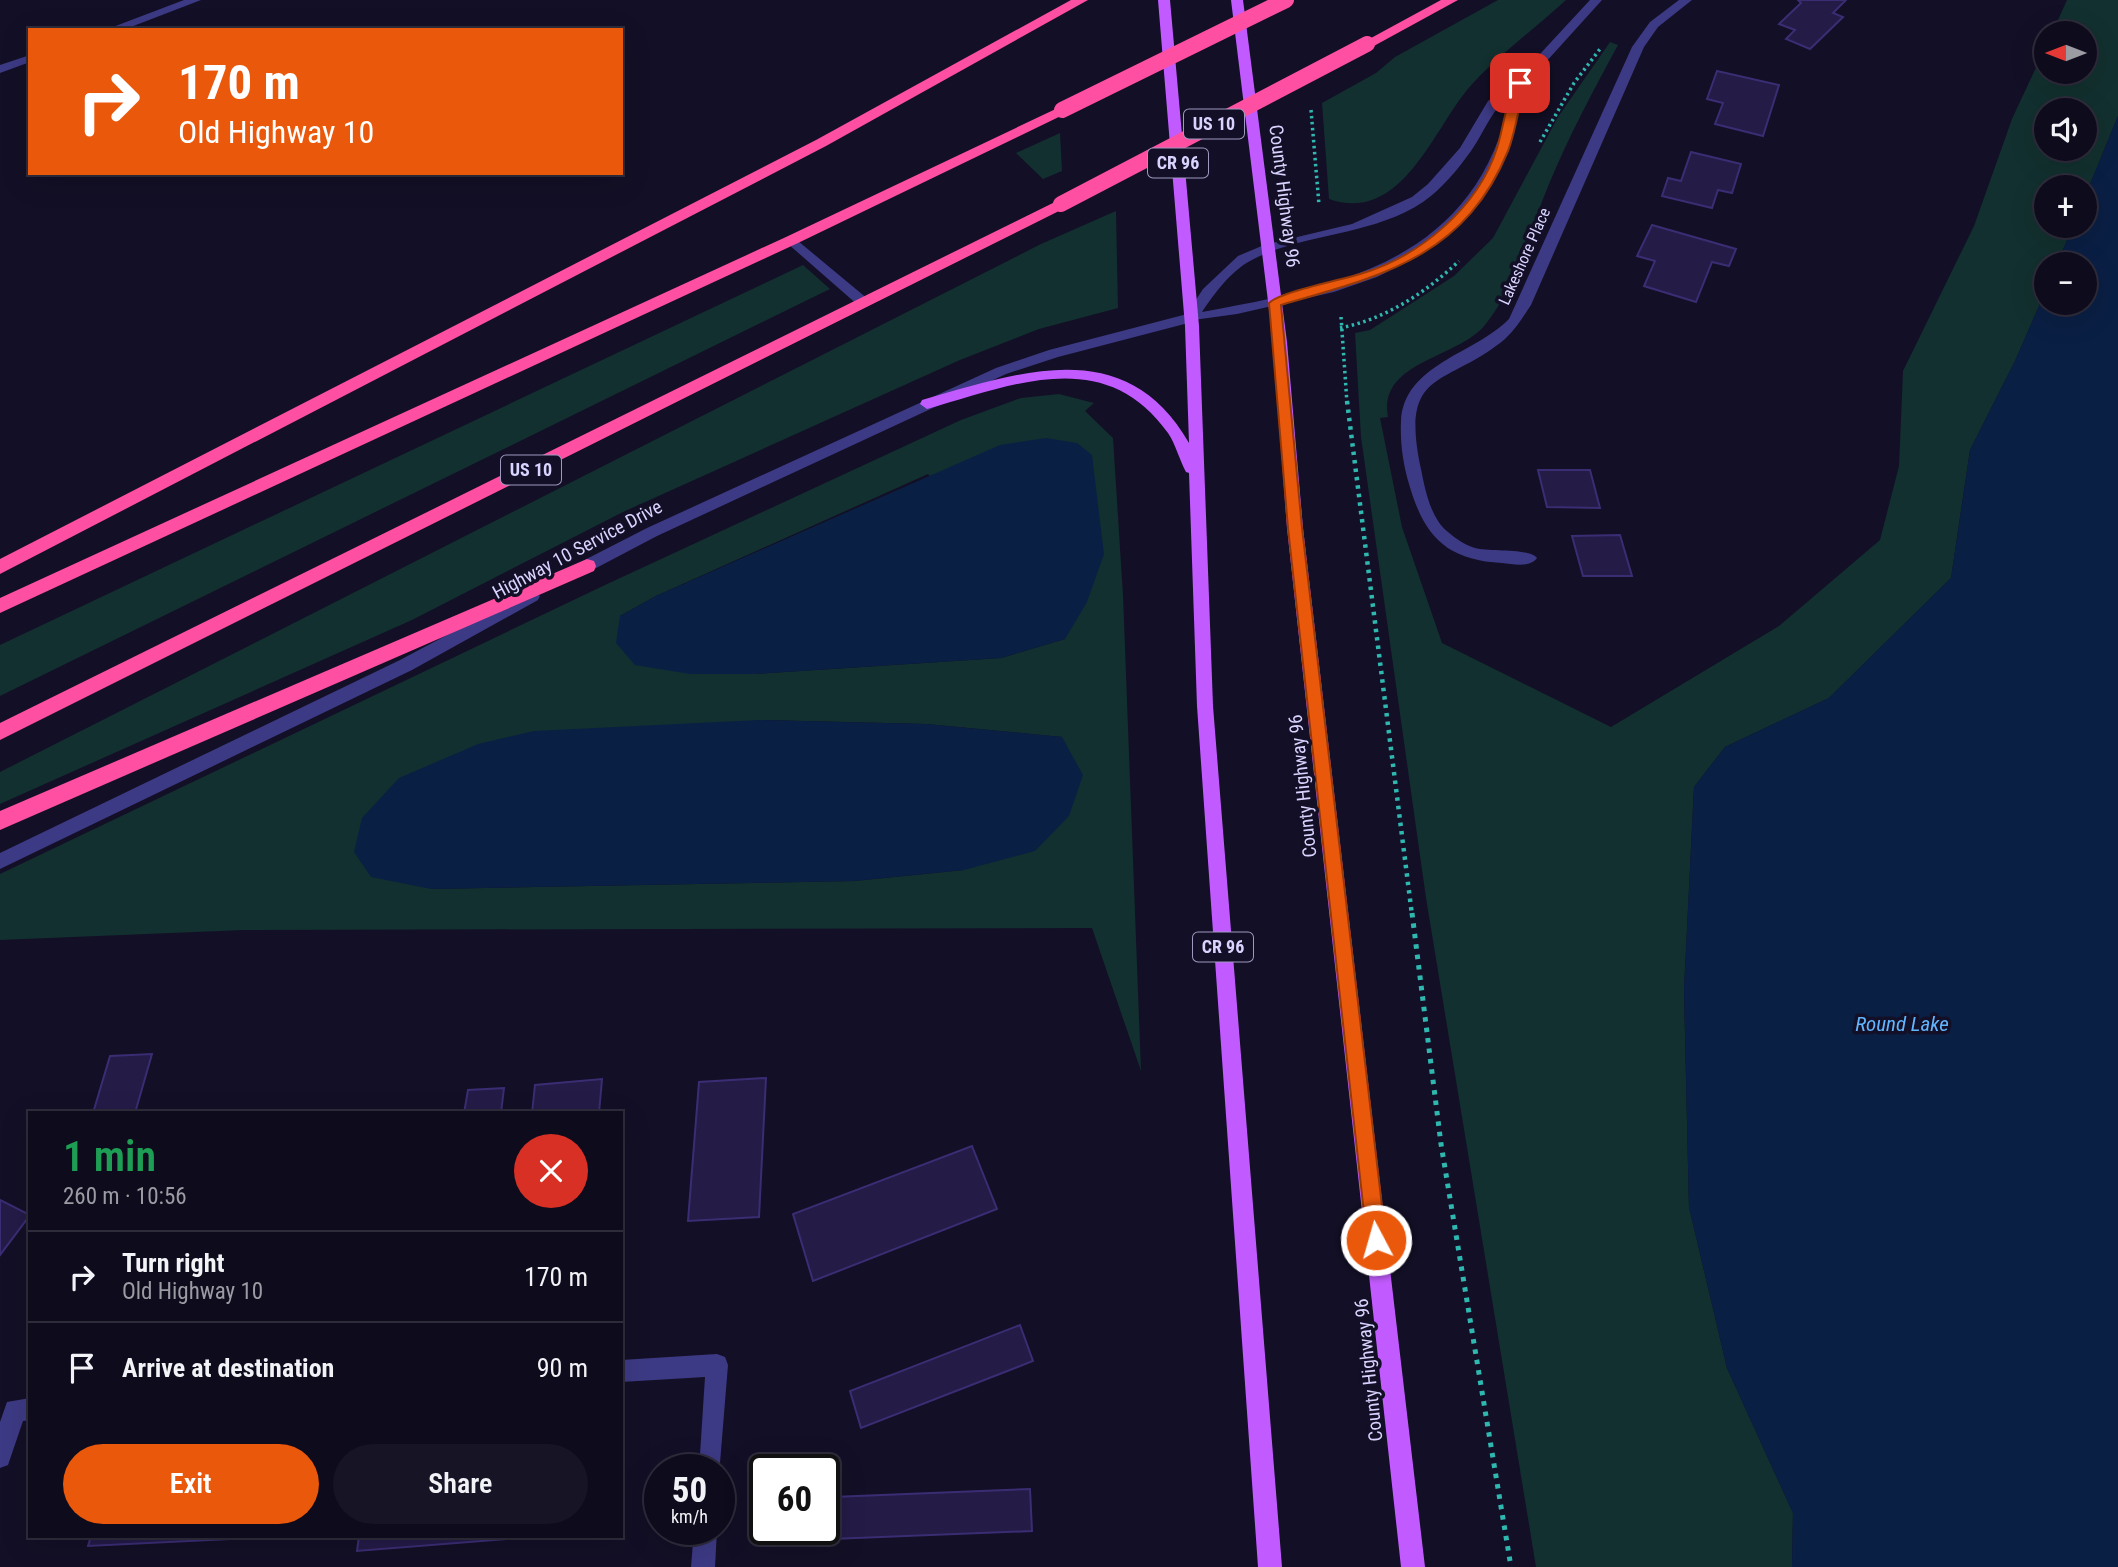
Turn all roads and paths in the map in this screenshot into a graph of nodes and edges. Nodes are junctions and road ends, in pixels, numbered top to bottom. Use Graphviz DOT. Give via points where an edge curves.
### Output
graph roads {
  1 [pos="195,0"];
  2 [pos="1082,0"];
  3 [pos="1164,0"];
  4 [pos="1237,0"];
  5 [pos="1286,0"];
  6 [pos="1451,0"];
  7 [pos="1596,0"];
  8 [pos="1686,0"];
  9 [pos="117,28"];
  10 [pos="28,59"];
  11 [pos="0,69"];
  12 [pos="1520,83"];
  13 [pos="792,240"];
  14 [pos="1269,248"];
  15 [pos="864,303"];
  16 [pos="1275,303"];
  17 [pos="1191,318"];
  18 [pos="1340,328"];
  19 [pos="927,404"];
  20 [pos="1198,510"];
  21 [pos="1530,558"];
  22 [pos="587,566"];
  23 [pos="0,568"];
  24 [pos="0,606"];
  25 [pos="0,732"];
  26 [pos="0,821"];
  27 [pos="0,861"];
  28 [pos="623,1371"];
  29 [pos="28,1409"];
  30 [pos="711,1454"];
  31 [pos="0,1457"];
  32 [pos="705,1545"];
  33 [pos="703,1567"];
  34 [pos="1270,1567"];
  35 [pos="1413,1567"];
  36 [pos="1511,1567"];
  1 -- 9 [label="street"];
  2 -- 23 [label="highway" via="821,143"];
  3 -- 17 [label="main road, CR 96"];
  4 -- 14 [label="main road, County Highway 96"];
  5 -- 13 [label="highway, bridge"];
  6 -- 15 [label="highway, US 10, bridge"];
  7 -- 12 [label="street"];
  8 -- 21 [label="street, Lakeshore Place" via="1647,31 1588,149 1522,309 1499,337 1444,368 1418,390 1408,412 1407,440 1434,529 1455,546 1486,556"];
  10 -- 11 [label="street"];
  12 -- 14 [label="street" via="1492,104 1465,150 1417,200 1356,226"];
  12 -- 16 [label="street, Highway 10 Service Drive" via="1502,150 1478,196 1453,225 1427,246 1380,272"];
  13 -- 15 [label="street"];
  13 -- 24 [label="highway"];
  14 -- 16 [label="main road, County Highway 96"];
  14 -- 17 [label="street" via="1243,259 1224,275"];
  15 -- 25 [label="highway, US 10"];
  16 -- 17 [label="street, Highway 10 Service Drive"];
  16 -- 35 [label="main road, County Highway 96" via="1297,541"];
  17 -- 19 [label="street, Highway 10 Service Drive" via="1027,361"];
  17 -- 20 [label="main road, CR 96"];
  18 -- 36 [label="path" via="1396,811 1441,1144"];
  19 -- 20 [label="main road" via="1034,378 1065,375 1116,381 1161,414 1185,448"];
  19 -- 22 [label="street, Highway 10 Service Drive"];
  20 -- 34 [label="main road, CR 96" via="1205,706"];
  22 -- 26 [label="highway"];
  22 -- 27 [label="street, Highway 10 Service Drive" via="406,665"];
  28 -- 30 [label="street" via="717,1365"];
  29 -- 31 [label="street" via="15,1410"];
  32 -- 33 [label="street"];
}
